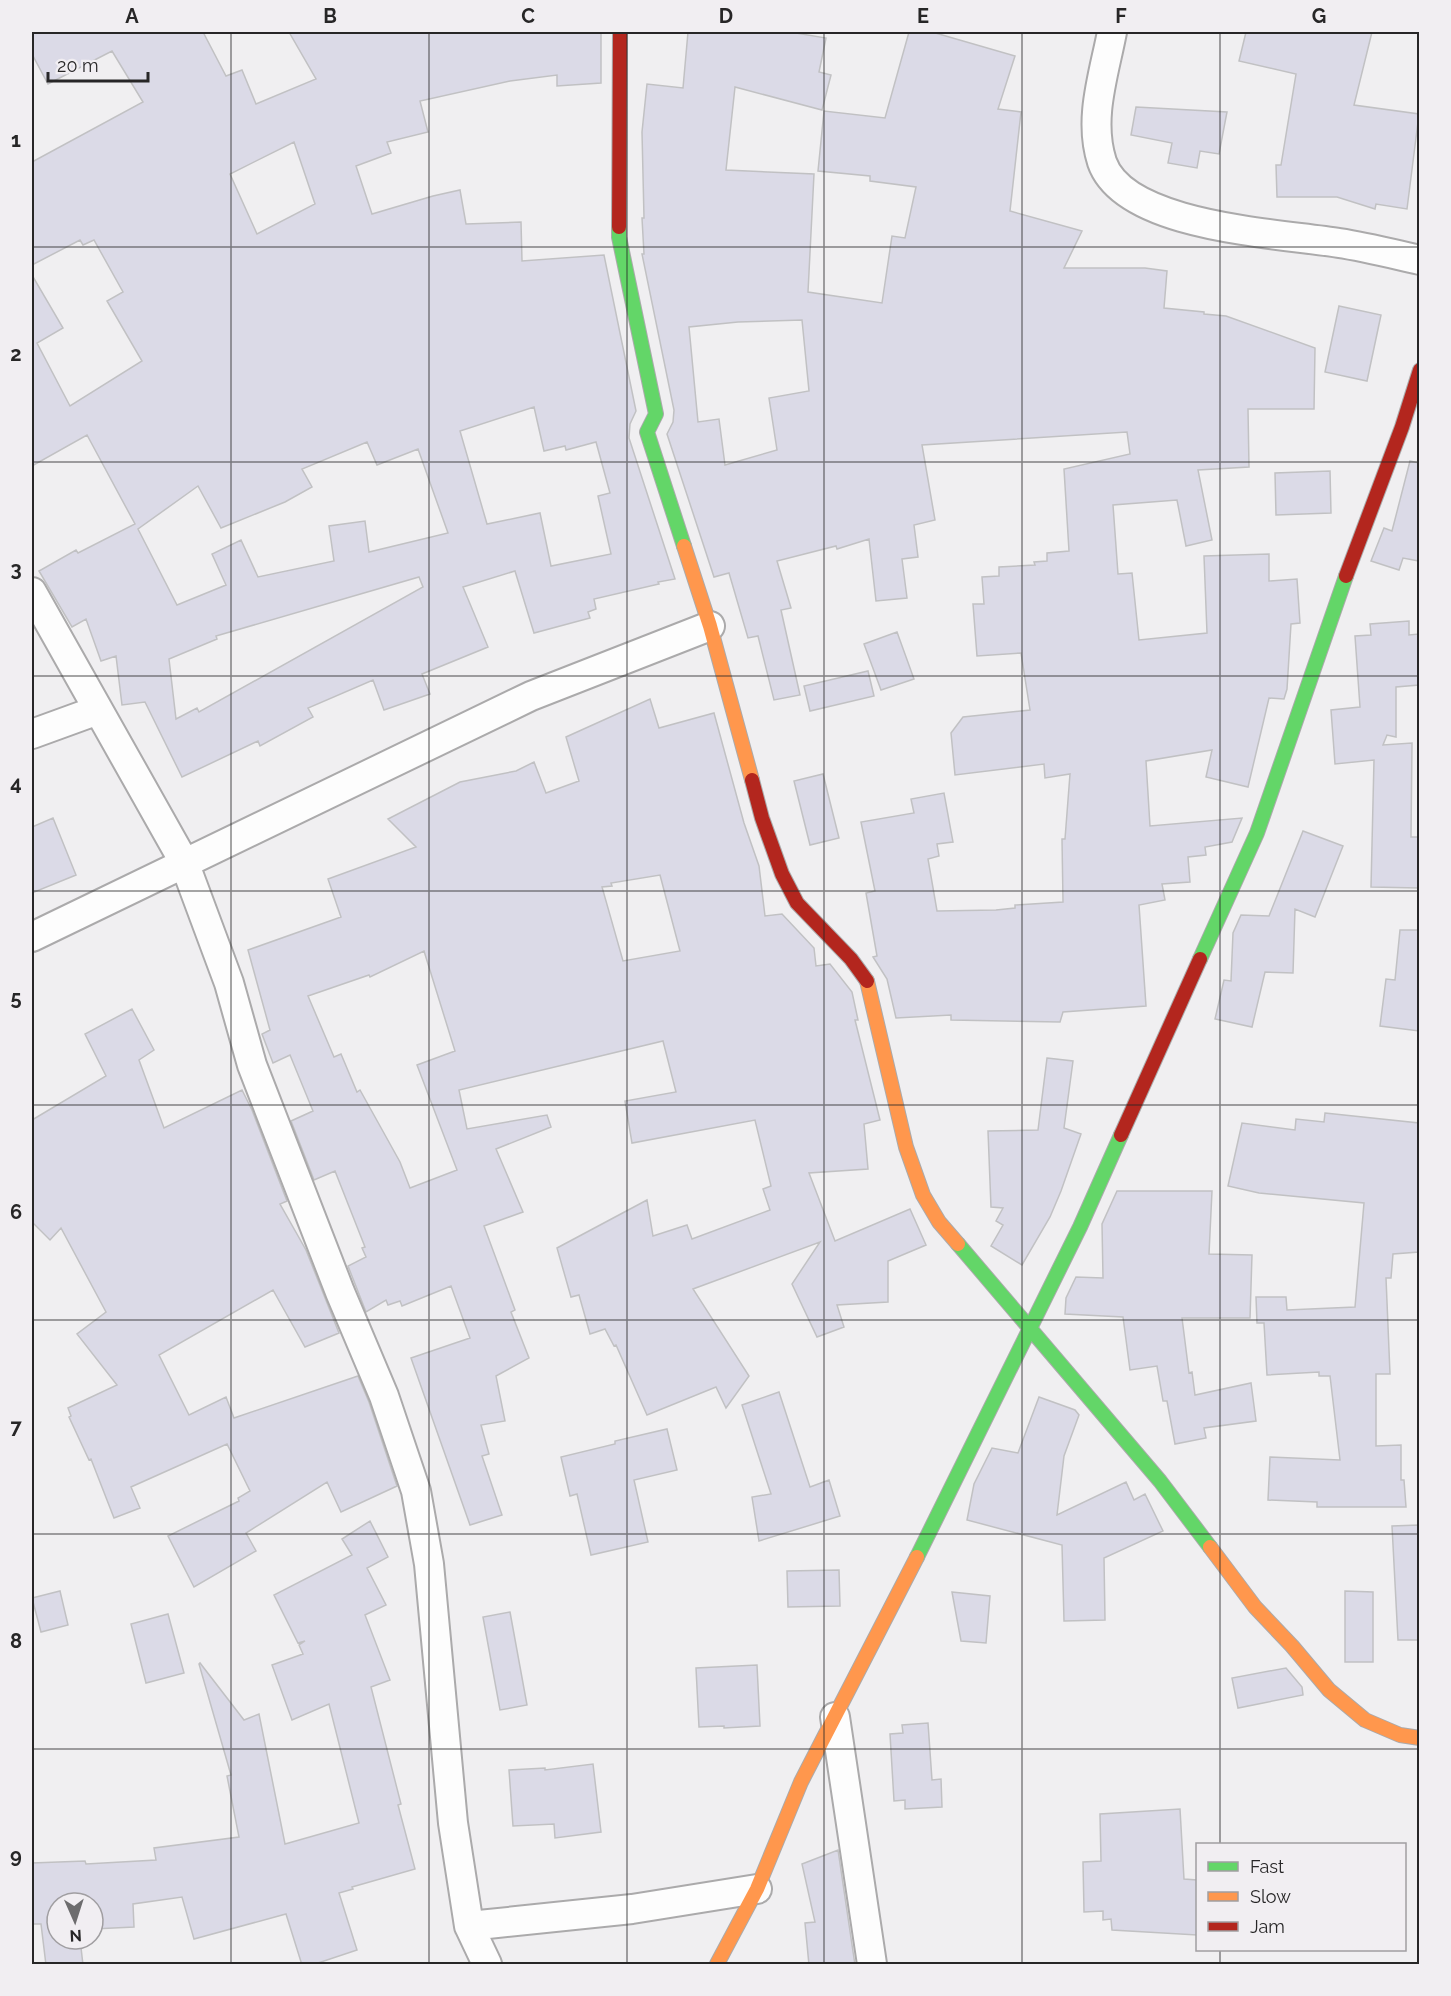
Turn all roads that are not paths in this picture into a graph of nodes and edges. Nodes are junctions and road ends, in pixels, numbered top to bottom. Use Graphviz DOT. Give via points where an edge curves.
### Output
graph roads {
  1 [pos="620,32"];
  2 [pos="1112,32"];
  3 [pos="1419,260"];
  4 [pos="1419,370"];
  5 [pos="32,592"];
  6 [pos="710,626"];
  7 [pos="98,710"];
  8 [pos="32,734"];
  9 [pos="184,862"];
  10 [pos="32,937"];
  11 [pos="1030,1329"];
  12 [pos="835,1717"];
  13 [pos="1419,1738"];
  14 [pos="757,1889"];
  15 [pos="469,1926"];
  16 [pos="487,1965"];
  17 [pos="717,1965"];
  18 [pos="872,1965"];
  1 -- 6 [label="street" via="619,237 656,414 646,432"];
  2 -- 3 [label="street" via="1095,119 1103,164 1119,187 1139,201 1187,218"];
  4 -- 11 [label="street" via="1257,833 1080,1227"];
  5 -- 7 [label="street"];
  6 -- 9 [label="street" via="531,696"];
  6 -- 11 [label="street" via="762,818 782,874 796,903 851,959 868,984 906,1147 923,1195 939,1222"];
  7 -- 8 [label="street"];
  7 -- 9 [label="street"];
  9 -- 10 [label="street"];
  9 -- 15 [label="street" via="230,983 252,1065 384,1396 416,1491 429,1564 453,1823"];
  11 -- 12 [label="street"];
  11 -- 13 [label="street" via="1160,1481 1255,1607 1329,1690 1365,1720 1400,1735"];
  12 -- 14 [label="street" via="801,1782"];
  12 -- 18 [label="street"];
  14 -- 15 [label="street" via="632,1909"];
  14 -- 17 [label="street"];
  15 -- 16 [label="street"];
}
